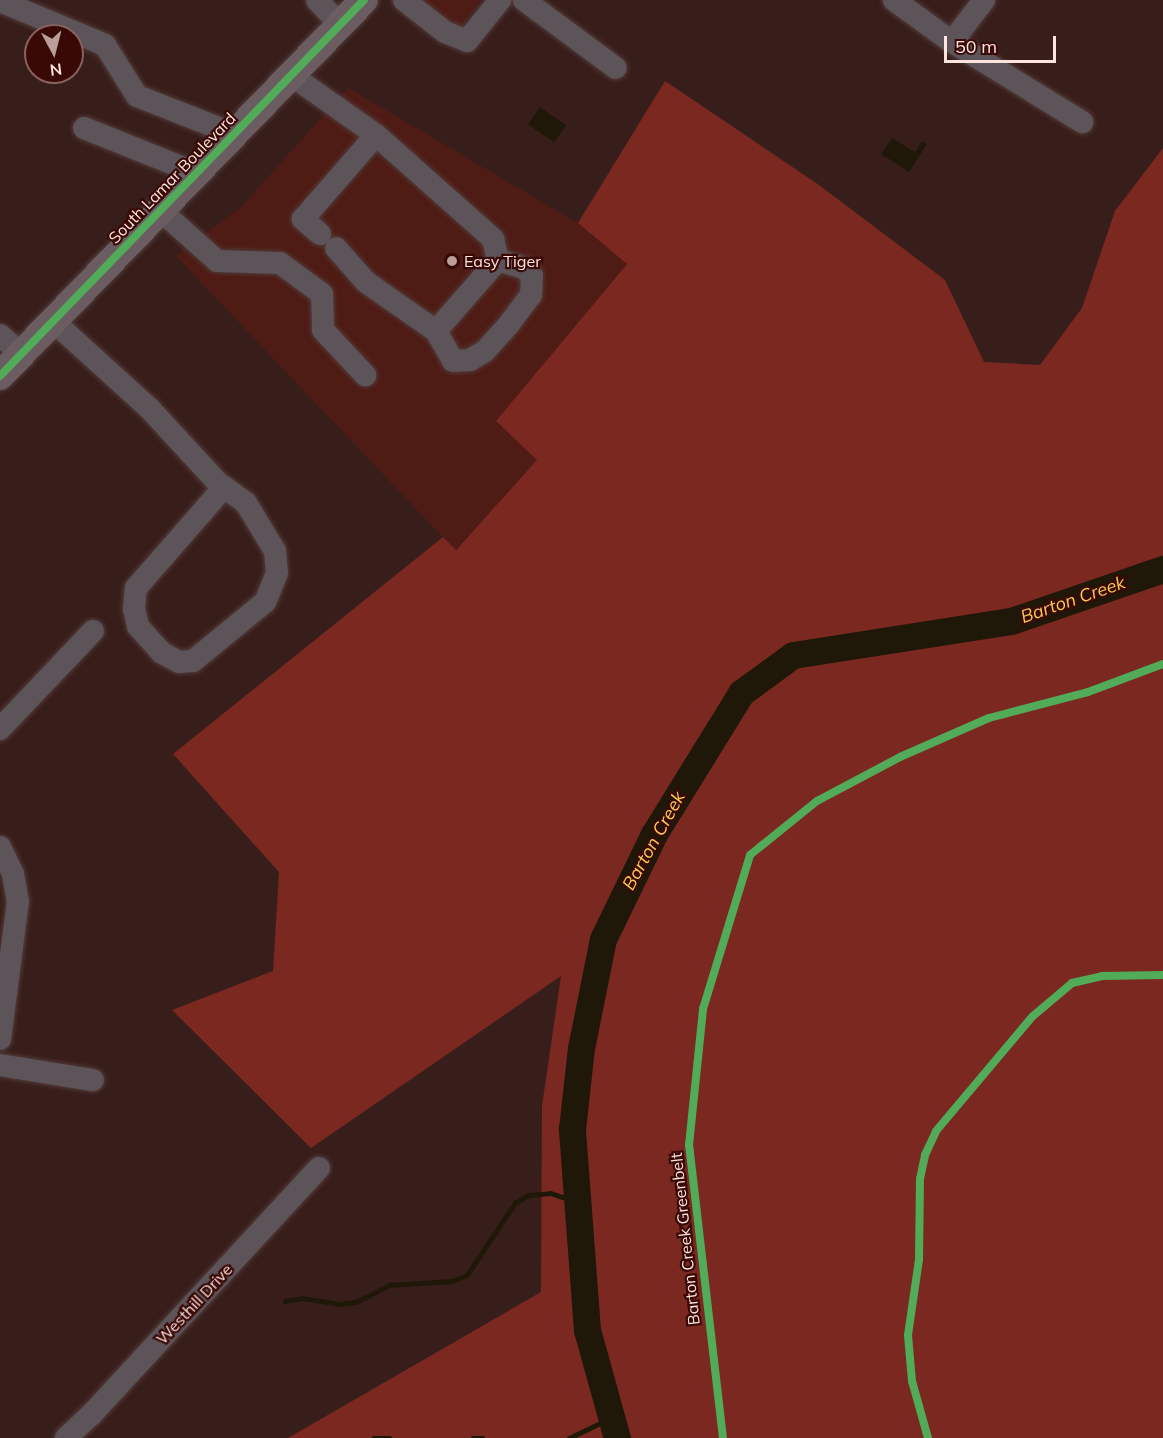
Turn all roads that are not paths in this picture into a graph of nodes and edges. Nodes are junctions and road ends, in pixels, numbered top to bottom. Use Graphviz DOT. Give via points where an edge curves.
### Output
graph roads {
  1 [pos="317,0"];
  2 [pos="364,0"];
  3 [pos="404,0"];
  4 [pos="500,0"];
  5 [pos="524,0"];
  6 [pos="894,0"];
  7 [pos="984,0"];
  8 [pos="0,1"];
  9 [pos="340,25"];
  10 [pos="952,42"];
  11 [pos="616,68"];
  12 [pos="291,75"];
  13 [pos="1082,122"];
  14 [pos="84,128"];
  15 [pos="234,134"];
  16 [pos="376,135"];
  17 [pos="196,174"];
  18 [pos="160,210"];
  19 [pos="498,260"];
  20 [pos="52,321"];
  21 [pos="436,331"];
  22 [pos="0,335"];
  23 [pos="21,354"];
  24 [pos="365,375"];
  25 [pos="0,376"];
  26 [pos="224,487"];
  27 [pos="93,631"];
  28 [pos="0,729"];
  29 [pos="0,846"];
  30 [pos="0,1039"];
  31 [pos="0,1065"];
  32 [pos="93,1080"];
  33 [pos="319,1168"];
  34 [pos="66,1438"];
  1 -- 9 [label="street"];
  2 -- 9 [label="main road, South Lamar Boulevard"];
  3 -- 4 [label="street" via="445,32 467,41"];
  5 -- 11 [label="street"];
  6 -- 10 [label="street"];
  7 -- 10 [label="street"];
  8 -- 15 [label="street" via="105,45 137,96"];
  9 -- 12 [label="main road, South Lamar Boulevard"];
  10 -- 13 [label="street"];
  12 -- 15 [label="main road, South Lamar Boulevard"];
  12 -- 16 [label="street"];
  14 -- 17 [label="street"];
  15 -- 17 [label="main road, South Lamar Boulevard"];
  16 -- 19 [label="street" via="494,239"];
  16 -- 21 [label="street" via="303,219 366,282"];
  17 -- 18 [label="main road, South Lamar Boulevard"];
  18 -- 20 [label="main road, South Lamar Boulevard"];
  18 -- 24 [label="street" via="217,261 280,263 322,294 323,330"];
  19 -- 21 [label="street"];
  19 -- 21 [label="street" via="524,268 532,276 534,287 485,351 470,360 453,361"];
  20 -- 23 [label="main road, South Lamar Boulevard"];
  20 -- 26 [label="street" via="149,408"];
  22 -- 23 [label="street"];
  23 -- 25 [label="main road, South Lamar Boulevard"];
  26 -- 26 [label="street" via="246,504 274,551 277,573 266,602 193,661 179,662 162,653 138,626 134,609 136,588"];
  27 -- 28 [label="street"];
  29 -- 30 [label="street" via="13,874 18,901"];
  31 -- 32 [label="street"];
  33 -- 34 [label="street, Westhill Drive"];
}
